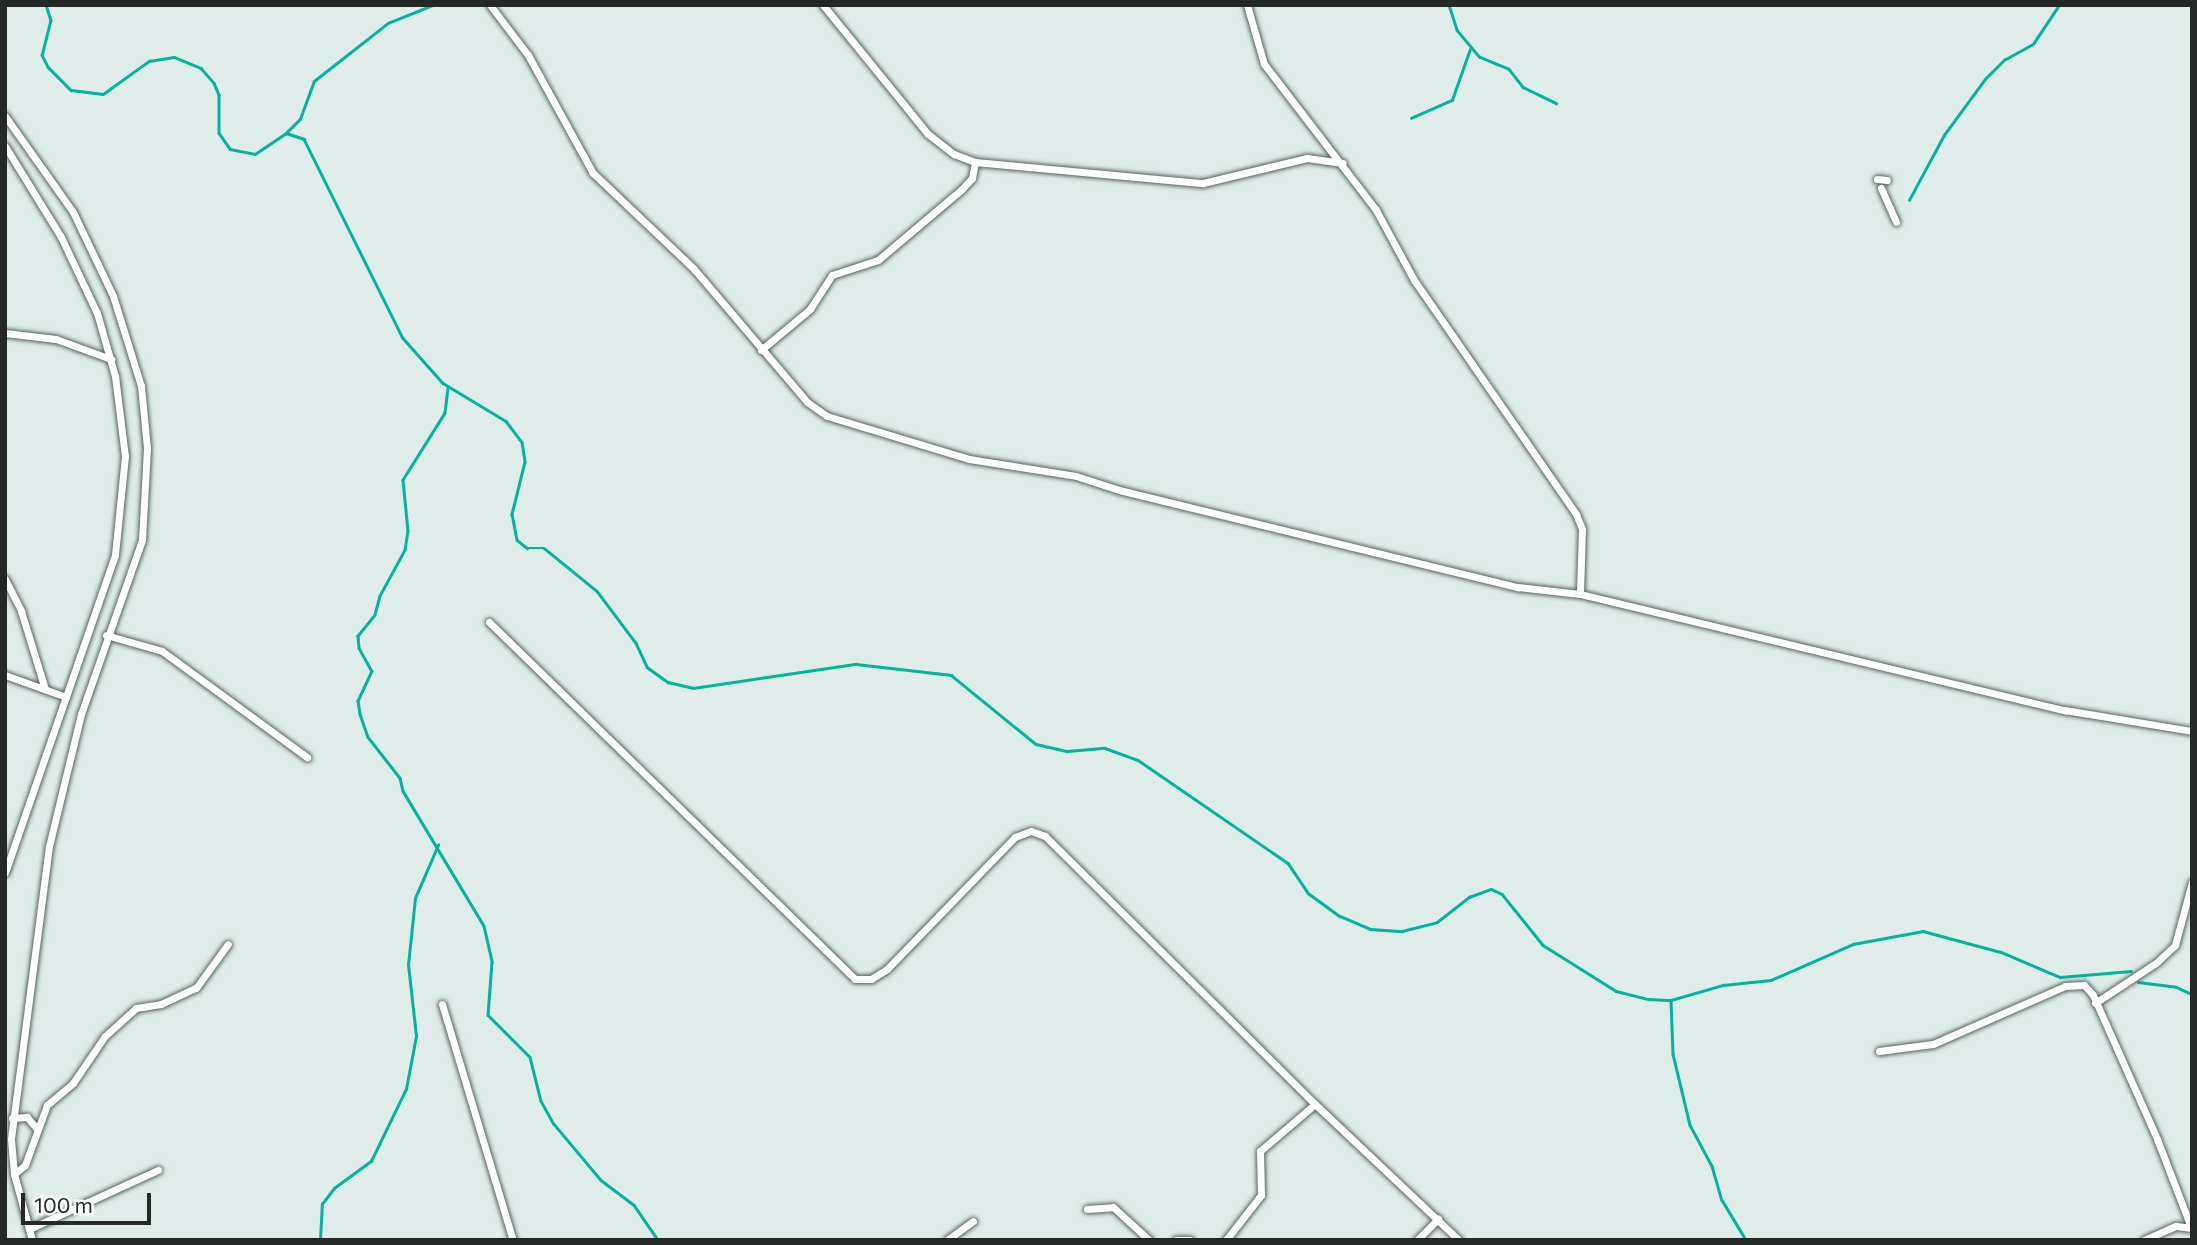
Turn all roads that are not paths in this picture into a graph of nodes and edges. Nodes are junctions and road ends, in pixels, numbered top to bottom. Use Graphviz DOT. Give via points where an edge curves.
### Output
graph roads {
  1 [pos="490,5"];
  2 [pos="823,5"];
  3 [pos="1247,5"];
  4 [pos="5,116"];
  5 [pos="5,145"];
  6 [pos="975,162"];
  7 [pos="1343,164"];
  8 [pos="1877,179"];
  9 [pos="1887,180"];
  10 [pos="1881,188"];
  11 [pos="1896,222"];
  12 [pos="5,333"];
  13 [pos="761,350"];
  14 [pos="111,359"];
  15 [pos="5,579"];
  16 [pos="1580,594"];
  17 [pos="489,621"];
  18 [pos="106,635"];
  19 [pos="5,675"];
  20 [pos="45,689"];
  21 [pos="66,697"];
  22 [pos="2192,731"];
  23 [pos="307,757"];
  24 [pos="5,872"];
  25 [pos="2192,882"];
  26 [pos="228,944"];
  27 [pos="2095,1003"];
  28 [pos="442,1004"];
  29 [pos="1879,1051"];
  30 [pos="1315,1104"];
  31 [pos="12,1118"];
  32 [pos="37,1129"];
  33 [pos="158,1170"];
  34 [pos="14,1174"];
  35 [pos="1087,1209"];
  36 [pos="1438,1219"];
  37 [pos="974,1221"];
  38 [pos="2191,1228"];
  39 [pos="29,1229"];
  40 [pos="32,1240"];
  41 [pos="513,1240"];
  42 [pos="947,1240"];
  43 [pos="1149,1240"];
  44 [pos="1176,1240"];
  45 [pos="1190,1240"];
  46 [pos="1226,1240"];
  47 [pos="1417,1240"];
  48 [pos="1460,1240"];
  49 [pos="2144,1240"];
  1 -- 13 [label="street" via="528,55 593,173 694,269"];
  2 -- 6 [label="street" via="928,134 954,154"];
  3 -- 7 [label="street" via="1264,64"];
  4 -- 18 [label="street" via="83,230 113,296 141,386 148,448 142,540"];
  5 -- 14 [label="street" via="80,275"];
  6 -- 7 [label="street" via="1203,183 1307,158"];
  6 -- 13 [label="street" via="972,178 962,189 878,260 832,275 810,309"];
  7 -- 16 [label="street" via="1376,210 1414,280 1576,514 1582,528"];
  8 -- 9 [label="street"];
  10 -- 11 [label="street"];
  12 -- 14 [label="street" via="56,339"];
  13 -- 16 [label="street" via="820,413 939,452 1076,476 1518,587"];
  14 -- 21 [label="street" via="125,456 121,520 110,571"];
  15 -- 20 [label="street" via="21,611"];
  16 -- 22 [label="street" via="2052,708"];
  17 -- 30 [label="street" via="847,975 864,980 879,975 1015,837 1038,831"];
  18 -- 23 [label="street" via="162,651"];
  18 -- 31 [label="street" via="49,846"];
  19 -- 20 [label="street"];
  20 -- 21 [label="street"];
  21 -- 24 [label="street"];
  25 -- 27 [label="street" via="2175,945"];
  26 -- 32 [label="street" via="196,988 128,1013 105,1036 74,1083 47,1105"];
  27 -- 29 [label="street" via="2084,985 2065,986 1933,1044"];
  27 -- 38 [label="street"];
  28 -- 41 [label="street"];
  30 -- 36 [label="street"];
  30 -- 46 [label="street" via="1260,1151 1262,1195"];
  31 -- 32 [label="street" via="27,1117"];
  31 -- 34 [label="street"];
  32 -- 34 [label="street" via="25,1164"];
  33 -- 39 [label="street"];
  34 -- 39 [label="street"];
  35 -- 43 [label="street" via="1113,1207"];
  36 -- 47 [label="street"];
  36 -- 48 [label="street"];
  37 -- 42 [label="street"];
  38 -- 49 [label="street" via="2176,1226"];
  39 -- 40 [label="street"];
  44 -- 45 [label="street"];
}
